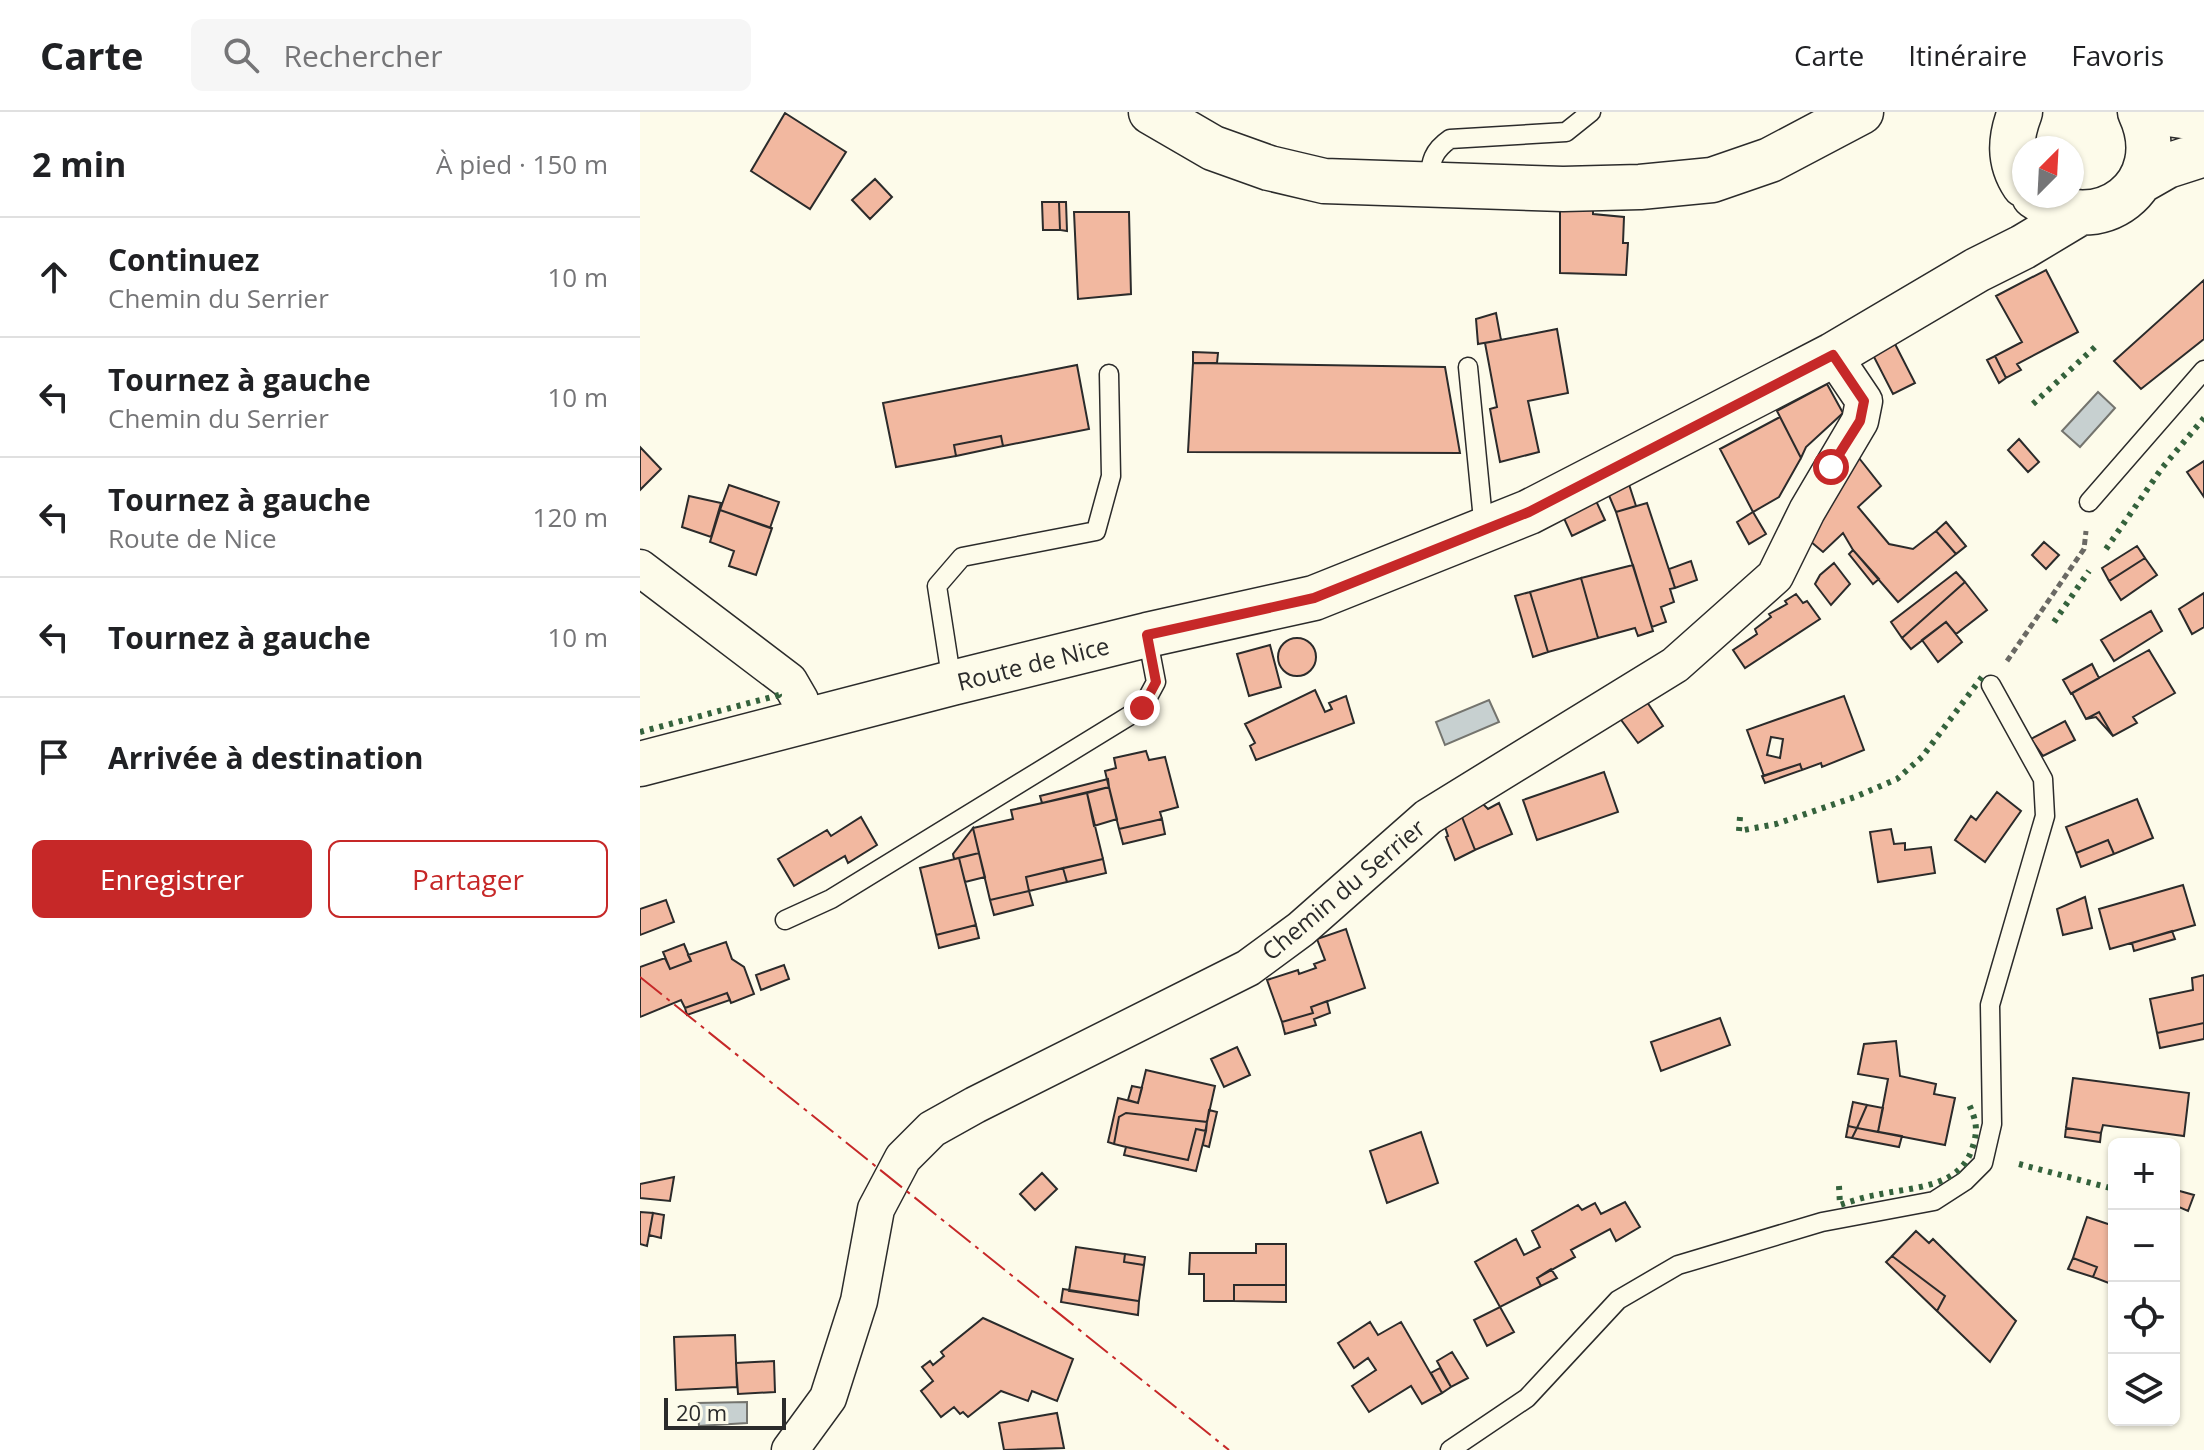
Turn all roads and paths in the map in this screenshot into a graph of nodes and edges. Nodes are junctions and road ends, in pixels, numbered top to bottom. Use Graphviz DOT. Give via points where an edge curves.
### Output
graph roads {
  1 [pos="1151,112"];
  2 [pos="1591,112"];
  3 [pos="1861,112"];
  4 [pos="2140,112"];
  5 [pos="2154,112"];
  6 [pos="2007,118"];
  7 [pos="2204,119"];
  8 [pos="2012,153"];
  9 [pos="2204,154"];
  10 [pos="2139,182"];
  11 [pos="1428,185"];
  12 [pos="2014,208"];
  13 [pos="2055,208"];
  14 [pos="2078,214"];
  15 [pos="1977,270"];
  16 [pos="1833,355"];
  17 [pos="1468,367"];
  18 [pos="2204,370"];
  19 [pos="1109,374"];
  20 [pos="2089,502"];
  21 [pos="1484,530"];
  22 [pos="640,568"];
  23 [pos="1147,635"];
  24 [pos="952,683"];
  25 [pos="1991,685"];
  26 [pos="805,722"];
  27 [pos="640,764"];
  28 [pos="785,920"];
  29 [pos="790,1450"];
  30 [pos="1450,1450"];
  1 -- 11 [label="main road" via="1213,148 1269,168 1324,181"];
  2 -- 11 [label="lane" via="1566,132 1450,139 1438,148"];
  3 -- 11 [label="main road" via="1770,160 1712,180 1563,189"];
  4 -- 10 [label="main road" via="2150,145"];
  5 -- 7 [label="main road"];
  6 -- 8 [label="main road"];
  9 -- 10 [label="main road"];
  10 -- 14 [label="main road, Route de Nice" via="2113,206"];
  12 -- 15 [label="main road, Route de Nice"];
  13 -- 14 [label="main road"];
  14 -- 15 [label="main road, Route de Nice"];
  15 -- 16 [label="main road, Route de Nice"];
  16 -- 21 [label="main road, Route de Nice" via="1529,512"];
  16 -- 29 [label="street, Chemin du Serrier" via="1864,401 1860,421 1775,576 1675,665 1428,817 1301,929 1248,968 964,1111 932,1129 903,1158 876,1209 859,1301 828,1398"];
  17 -- 21 [label="lane"];
  18 -- 20 [label="lane"];
  19 -- 24 [label="lane" via="1111,476 1096,531 962,557 937,586"];
  20 -- 25 [label="path" via="2084,549"];
  21 -- 23 [label="main road, Route de Nice" via="1314,598"];
  22 -- 26 [label="street" via="789,681"];
  23 -- 24 [label="main road, Route de Nice"];
  23 -- 28 [label="lane" via="1156,682 1142,708 831,899"];
  24 -- 26 [label="main road, Route de Nice"];
  25 -- 30 [label="lane" via="2043,779 2045,816 1990,1005 1992,1135 1983,1163 1934,1201 1822,1222 1678,1265 1618,1300 1527,1398"];
  26 -- 27 [label="main road, Route de Nice"];
}
